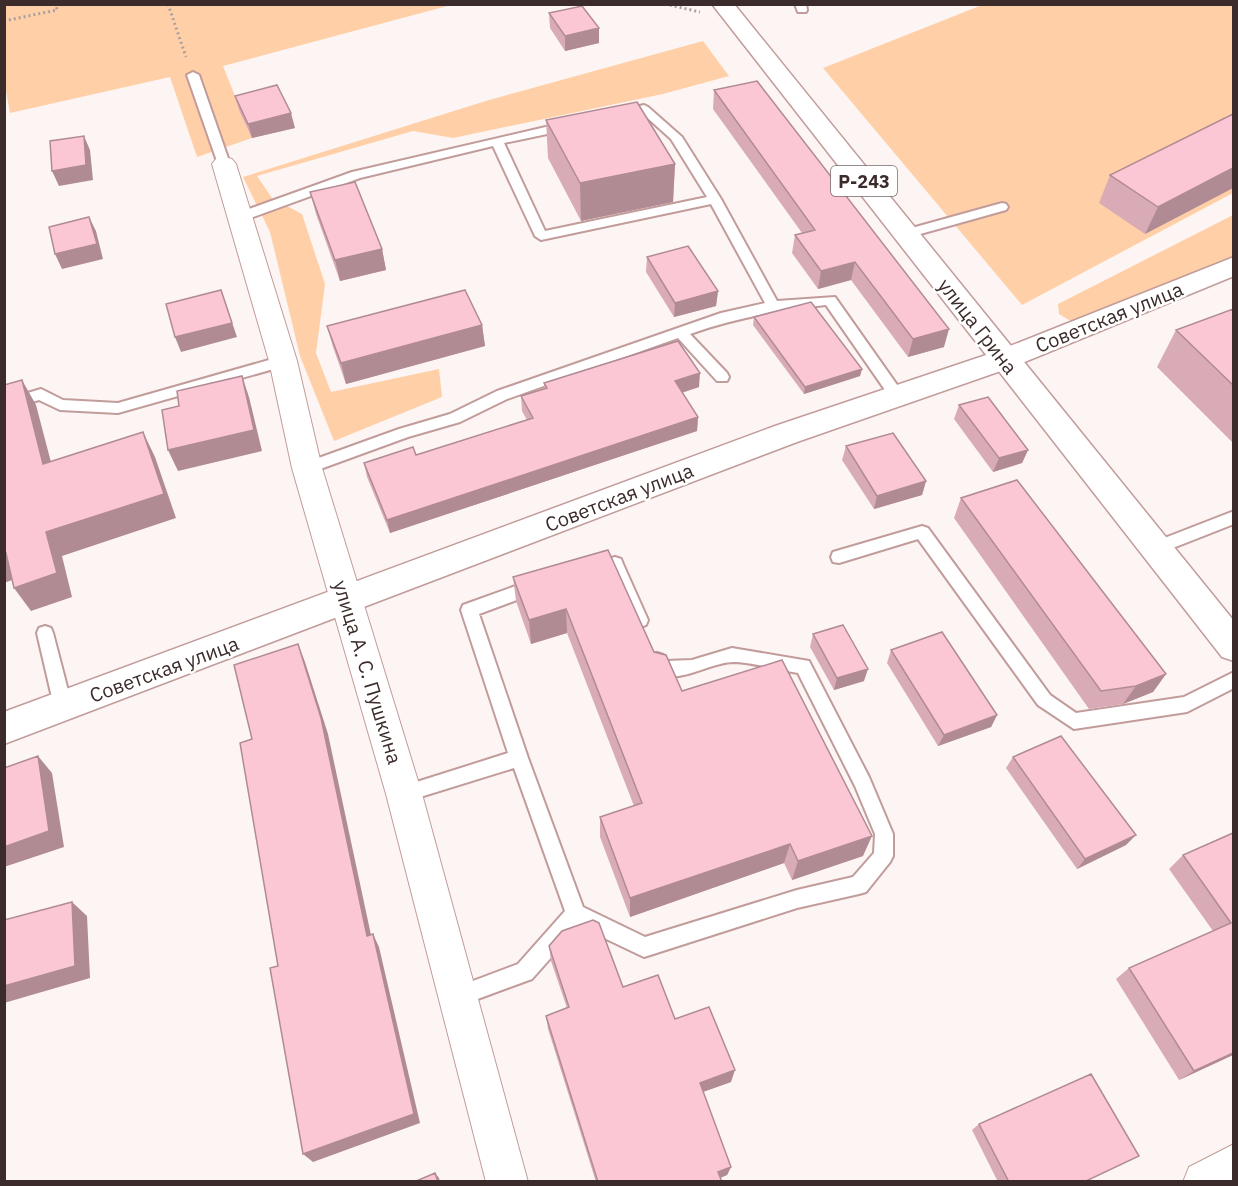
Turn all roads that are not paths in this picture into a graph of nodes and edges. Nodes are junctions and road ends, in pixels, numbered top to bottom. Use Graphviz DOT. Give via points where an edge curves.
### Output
graph roads {
  1 [pos="722,4"];
  2 [pos="193,75"];
  3 [pos="610,117"];
  4 [pos="576,124"];
  5 [pos="497,141"];
  6 [pos="224,164"];
  7 [pos="715,199"];
  8 [pos="1002,207"];
  9 [pos="240,217"];
  10 [pos="906,234"];
  11 [pos="1233,266"];
  12 [pos="773,306"];
  13 [pos="682,334"];
  14 [pos="1005,359"];
  15 [pos="284,361"];
  16 [pos="722,377"];
  17 [pos="897,396"];
  18 [pos="4,405"];
  19 [pos="307,468"];
  20 [pos="1233,517"];
  21 [pos="1155,549"];
  22 [pos="839,557"];
  23 [pos="581,574"];
  24 [pos="558,580"];
  25 [pos="346,601"];
  26 [pos="45,633"];
  27 [pos="1233,647"];
  28 [pos="1233,679"];
  29 [pos="63,706"];
  30 [pos="4,728"];
  31 [pos="519,758"];
  32 [pos="404,794"];
  33 [pos="576,915"];
  34 [pos="456,998"];
  35 [pos="1233,1165"];
  36 [pos="507,1182"];
  37 [pos="1204,1182"];
  1 -- 10 [label="main road, улица Грина / Р-243"];
  2 -- 6 [label="lane"];
  3 -- 7 [label="lane" via="644,109 676,137"];
  4 -- 5 [label="lane"];
  5 -- 7 [label="lane" via="542,236"];
  5 -- 9 [label="lane" via="356,175"];
  6 -- 9 [label="street, улица А. С. Пушкина"];
  7 -- 12 [label="lane"];
  8 -- 10 [label="lane"];
  9 -- 15 [label="street, улица А. С. Пушкина"];
  10 -- 14 [label="main road, улица Грина / Р-243"];
  11 -- 14 [label="main road, Советская улица"];
  12 -- 13 [label="lane" via="726,316"];
  12 -- 17 [label="lane" via="830,300"];
  13 -- 16 [label="lane"];
  13 -- 19 [label="lane" via="502,395 455,418"];
  14 -- 17 [label="main road, Советская улица"];
  14 -- 21 [label="main road, улица Грина / Р-243"];
  15 -- 18 [label="lane" via="118,408 60,405 41,394"];
  15 -- 19 [label="street, улица А. С. Пушкина"];
  17 -- 25 [label="main road, Советская улица" via="786,434"];
  19 -- 25 [label="street, улица А. С. Пушкина"];
  20 -- 21 [label="lane"];
  21 -- 27 [label="main road, улица Грина / Р-243"];
  22 -- 28 [label="lane" via="922,532 1044,700 1074,721 1187,704"];
  23 -- 33 [label="lane" via="615,564 661,669 692,667 732,655 803,666 863,783 884,834 883,856 860,885 797,899 644,947"];
  24 -- 31 [label="lane" via="469,610"];
  25 -- 29 [label="main road, Советская улица"];
  25 -- 32 [label="street, улица А. С. Пушкина"];
  26 -- 29 [label="lane"];
  29 -- 30 [label="main road, Советская улица"];
  31 -- 32 [label="lane"];
  31 -- 33 [label="lane"];
  32 -- 34 [label="street, улица А. С. Пушкина"];
  33 -- 34 [label="lane" via="525,972"];
  34 -- 36 [label="street, улица А. С. Пушкина"];
  35 -- 37 [label="street"];
}
